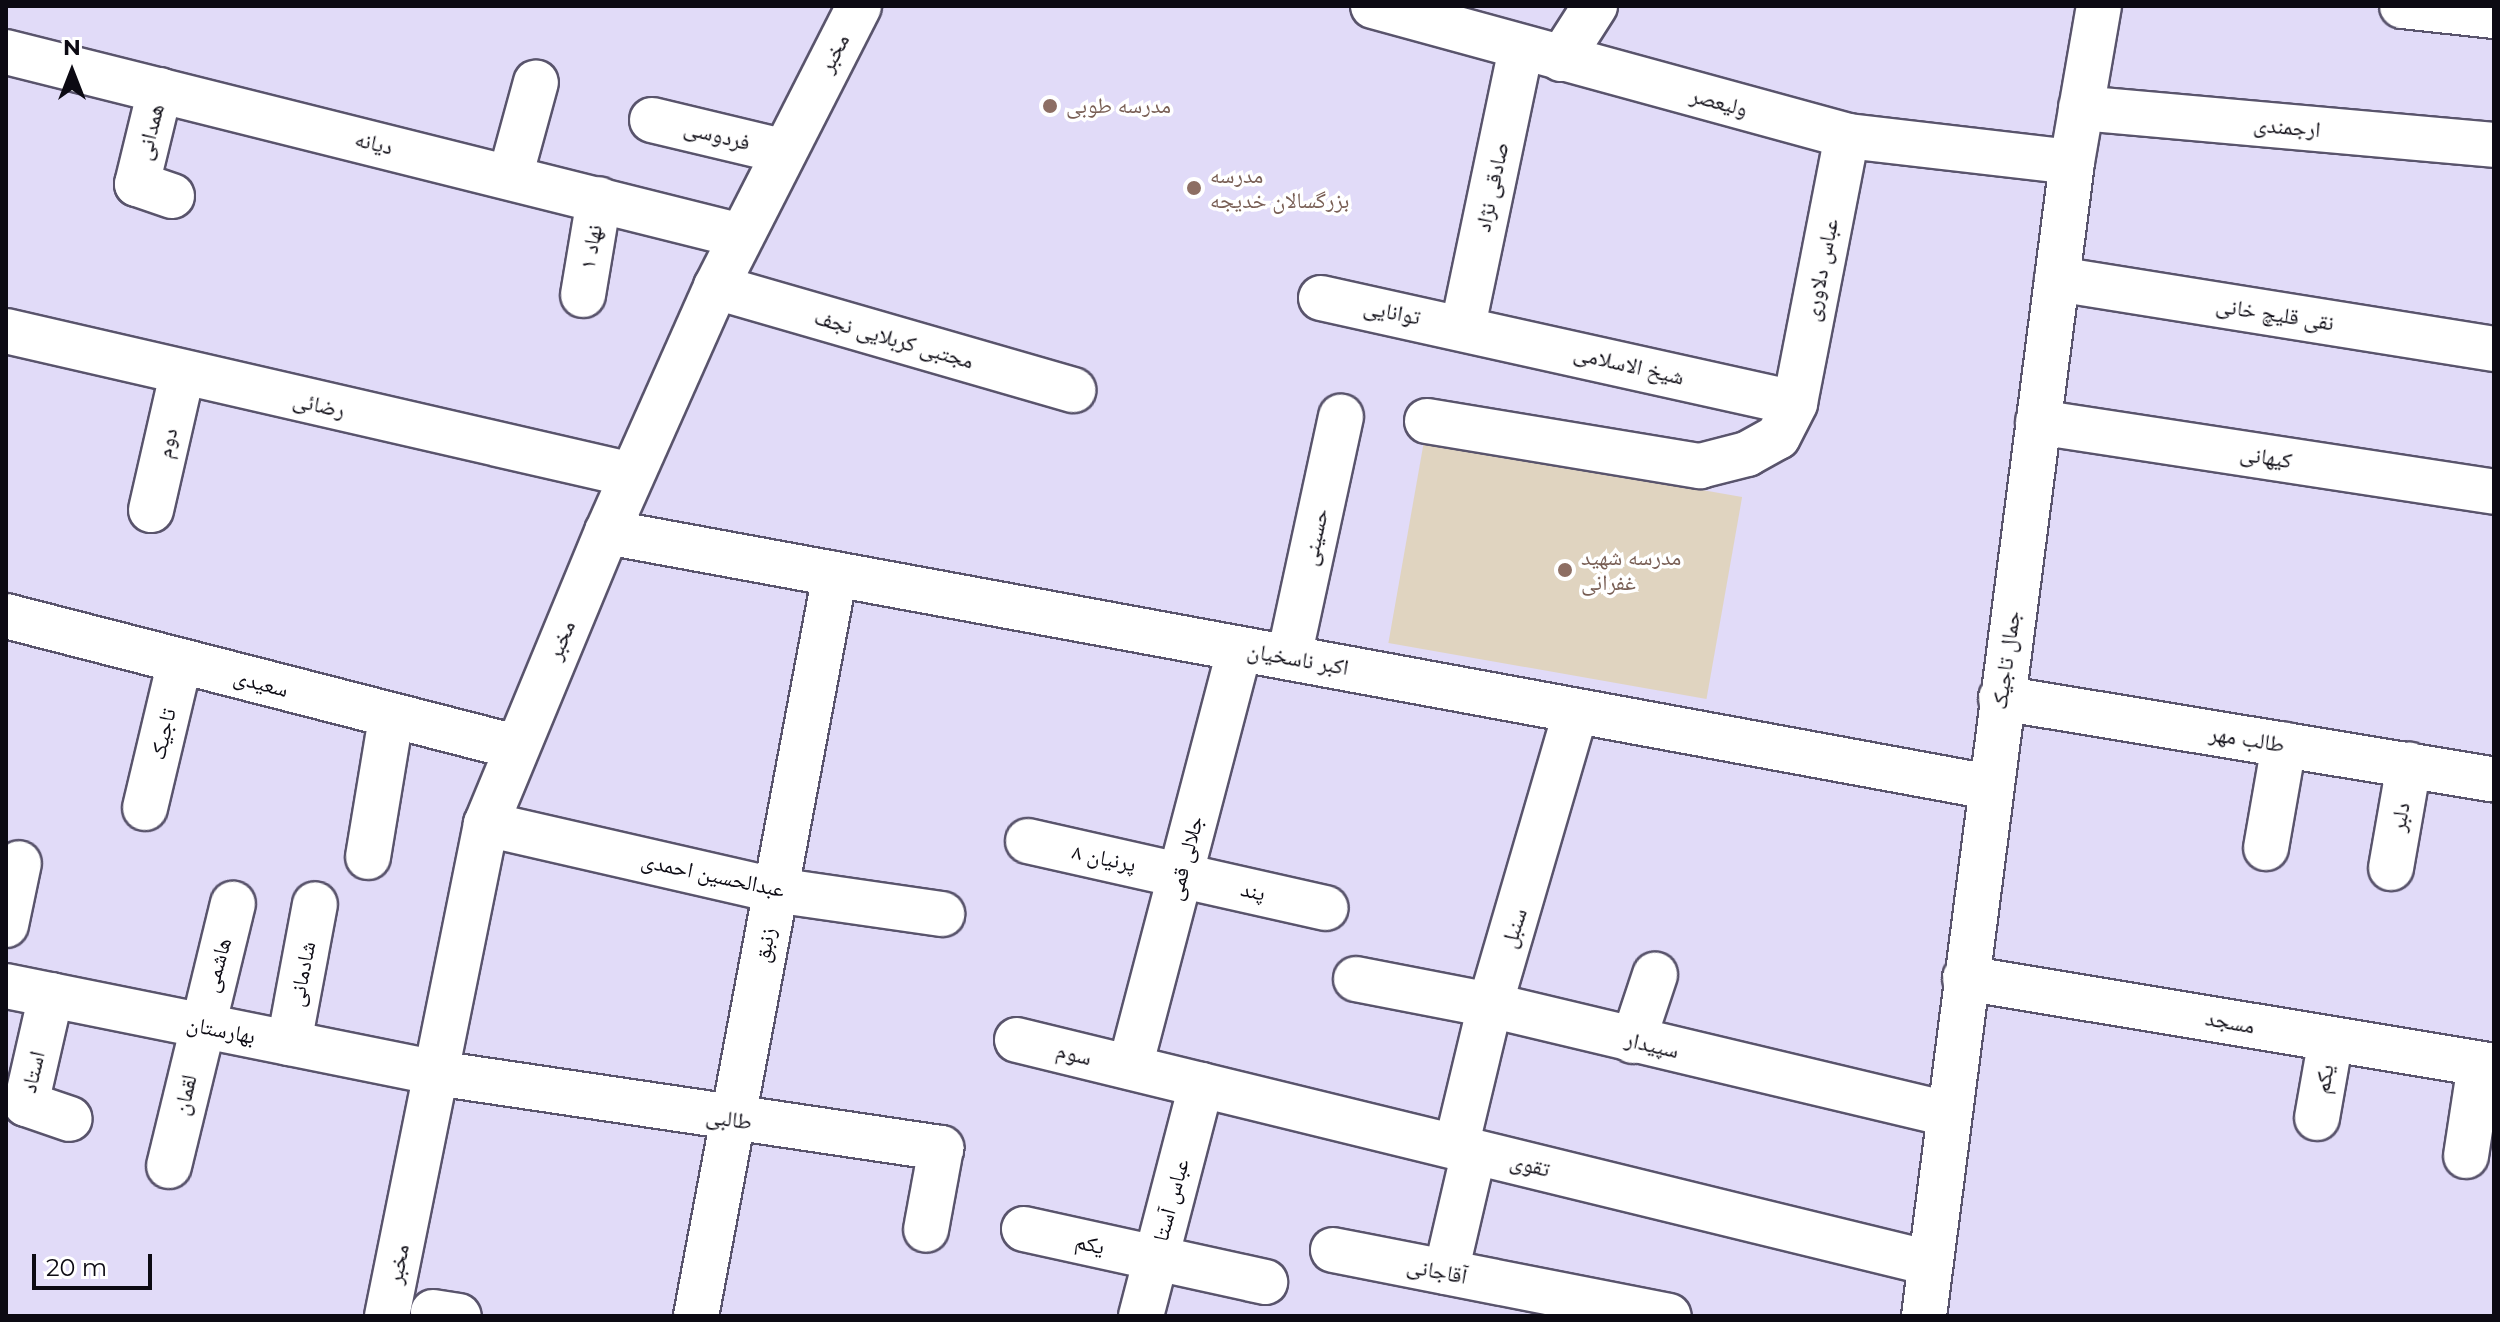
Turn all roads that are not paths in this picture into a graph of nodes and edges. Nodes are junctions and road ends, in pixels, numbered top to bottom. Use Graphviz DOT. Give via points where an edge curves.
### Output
graph roads {
  1 [pos="859,6"];
  2 [pos="1373,6"];
  3 [pos="1595,6"];
  4 [pos="2099,6"];
  5 [pos="2402,6"];
  6 [pos="2494,16"];
  7 [pos="6,52"];
  8 [pos="1541,54"];
  9 [pos="536,82"];
  10 [pos="160,90"];
  11 [pos="2081,108"];
  12 [pos="652,120"];
  13 [pos="1847,136"];
  14 [pos="2494,145"];
  15 [pos="782,151"];
  16 [pos="2072,162"];
  17 [pos="510,177"];
  18 [pos="172,196"];
  19 [pos="599,199"];
  20 [pos="741,236"];
  21 [pos="2057,279"];
  22 [pos="716,287"];
  23 [pos="583,295"];
  24 [pos="1321,298"];
  25 [pos="1463,326"];
  26 [pos="6,331"];
  27 [pos="2494,349"];
  28 [pos="182,375"];
  29 [pos="1073,390"];
  30 [pos="1795,403"];
  31 [pos="1341,417"];
  32 [pos="1427,421"];
  33 [pos="2038,422"];
  34 [pos="632,475"];
  35 [pos="2494,492"];
  36 [pos="151,510"];
  37 [pos="607,532"];
  38 [pos="835,574"];
  39 [pos="6,616"];
  40 [pos="1240,649"];
  41 [pos="1289,657"];
  42 [pos="180,661"];
  43 [pos="2001,698"];
  44 [pos="1576,711"];
  45 [pos="391,718"];
  46 [pos="2284,745"];
  47 [pos="516,747"];
  48 [pos="2409,765"];
  49 [pos="2494,780"];
  50 [pos="1989,787"];
  51 [pos="145,808"];
  52 [pos="486,824"];
  53 [pos="1028,841"];
  54 [pos="2266,848"];
  55 [pos="368,857"];
  56 [pos="19,863"];
  57 [pos="2391,868"];
  58 [pos="1181,874"];
  59 [pos="775,890"];
  60 [pos="233,904"];
  61 [pos="315,904"];
  62 [pos="1326,908"];
  63 [pos="942,914"];
  64 [pos="6,925"];
  65 [pos="1655,975"];
  66 [pos="1965,978"];
  67 [pos="1356,979"];
  68 [pos="6,986"];
  69 [pos="51,995"];
  70 [pos="1490,1005"];
  71 [pos="200,1025"];
  72 [pos="2331,1039"];
  73 [pos="1017,1040"];
  74 [pos="1633,1041"];
  75 [pos="289,1043"];
  76 [pos="2487,1065"];
  77 [pos="1130,1067"];
  78 [pos="436,1073"];
  79 [pos="1201,1085"];
  80 [pos="1948,1114"];
  81 [pos="2317,1118"];
  82 [pos="70,1119"];
  83 [pos="732,1120"];
  84 [pos="1465,1149"];
  85 [pos="2466,1156"];
  86 [pos="169,1166"];
  87 [pos="1024,1229"];
  88 [pos="926,1230"];
  89 [pos="1333,1250"];
  90 [pos="1156,1260"];
  91 [pos="1930,1263"];
  92 [pos="1446,1272"];
  93 [pos="1265,1282"];
  94 [pos="387,1316"];
  95 [pos="696,1316"];
  96 [pos="1141,1316"];
  97 [pos="1669,1316"];
  98 [pos="1924,1316"];
  1 -- 15 [label="street, مخبر"];
  2 -- 8 [label="street, ولیعصر"];
  3 -- 8 [label="street"];
  4 -- 11 [label="street, جمال تاجیک"];
  5 -- 6 [label="street"];
  7 -- 10 [label="street, دیانه"];
  8 -- 13 [label="street, ولیعصر"];
  8 -- 25 [label="street, صادقی نژاد"];
  9 -- 17 [label="street"];
  10 -- 17 [label="street, دیانه"];
  10 -- 18 [label="street, همدانی" via="137,184"];
  11 -- 14 [label="street, ارجمندی"];
  11 -- 16 [label="street, جمال تاجیک"];
  12 -- 15 [label="street, فردوسی"];
  13 -- 16 [label="street, ولیعصر"];
  13 -- 30 [label="street, عباس دلاوری"];
  15 -- 20 [label="street, مخبر"];
  16 -- 21 [label="street, جمال تاجیک"];
  17 -- 19 [label="street, دیانه"];
  19 -- 20 [label="street, دیانه"];
  19 -- 23 [label="street, نهاد ۱"];
  20 -- 22 [label="street, مخبر"];
  21 -- 27 [label="street, نقی قلیچ خانی"];
  21 -- 33 [label="street, جمال تاجیک"];
  22 -- 29 [label="street, مجتبی کربلایی نجف"];
  22 -- 34 [label="street, مخبر"];
  24 -- 25 [label="street, توانایی"];
  25 -- 30 [label="street, شیخ الاسلامی"];
  26 -- 28 [label="street, رضائی"];
  28 -- 34 [label="street, رضائی"];
  28 -- 36 [label="street, دوم"];
  30 -- 32 [label="street, عباس دلاوری" via="1778,437 1747,454 1700,466"];
  31 -- 41 [label="street, حسینی"];
  33 -- 35 [label="street, کیهانی"];
  33 -- 43 [label="street, جمال تاجیک"];
  34 -- 37 [label="street, مخبر"];
  37 -- 38 [label="street, اکبر ناسخیان"];
  37 -- 47 [label="street, مخبر"];
  38 -- 40 [label="street, اکبر ناسخیان"];
  38 -- 59 [label="street, زنبق"];
  39 -- 42 [label="street, سعیدی"];
  40 -- 41 [label="street, اکبر ناسخیان"];
  40 -- 58 [label="street, جلالی قمی"];
  41 -- 44 [label="street, اکبر ناسخیان"];
  42 -- 45 [label="street, سعیدی"];
  42 -- 51 [label="street, تاجیک"];
  43 -- 46 [label="street, طالب مهر"];
  43 -- 50 [label="street, جمال تاجیک"];
  44 -- 50 [label="street, اکبر ناسخیان"];
  44 -- 70 [label="street, سنبل"];
  45 -- 47 [label="street, سعیدی"];
  45 -- 55 [label="street"];
  46 -- 48 [label="street, طالب مهر"];
  46 -- 54 [label="street"];
  47 -- 52 [label="street, مخبر"];
  48 -- 49 [label="street, طالب مهر"];
  48 -- 57 [label="street, دلبر"];
  50 -- 66 [label="street, جمال تاجیک"];
  52 -- 59 [label="street, عبدالحسین احمدی"];
  52 -- 78 [label="street, مخبر"];
  53 -- 58 [label="street, پرنیان ۸"];
  56 -- 64 [label="street"];
  58 -- 62 [label="street, پند"];
  58 -- 77 [label="street, جلالی قمی"];
  59 -- 63 [label="street, عبدالحسین احمدی"];
  59 -- 83 [label="street, زنبق"];
  60 -- 71 [label="street, هاشمی"];
  61 -- 75 [label="street, شادمانی"];
  65 -- 74 [label="street"];
  66 -- 72 [label="street, مسجد"];
  66 -- 80 [label="street, جمال تاجیک"];
  67 -- 70 [label="street, سپیدار"];
  68 -- 69 [label="street, بهارستان"];
  69 -- 71 [label="street, بهارستان"];
  69 -- 82 [label="street, استاد" via="26,1104"];
  70 -- 74 [label="street, سپیدار"];
  70 -- 84 [label="street, سنبل"];
  71 -- 75 [label="street, بهارستان"];
  71 -- 86 [label="street, لقمان"];
  72 -- 76 [label="street, مسجد"];
  72 -- 81 [label="street, یکم"];
  73 -- 77 [label="street, سوم"];
  74 -- 80 [label="street, سپیدار"];
  75 -- 78 [label="street, بهارستان"];
  76 -- 85 [label="street"];
  77 -- 79 [label="street, تقوی"];
  78 -- 83 [label="street, طالبی"];
  78 -- 94 [label="street, مخبر"];
  79 -- 84 [label="street, تقوی"];
  79 -- 90 [label="street, عباس آستا"];
  80 -- 91 [label="street, جمال تاجیک"];
  83 -- 88 [label="street, طالبی" via="941,1148"];
  83 -- 95 [label="street, زنبق"];
  84 -- 91 [label="street, تقوی"];
  84 -- 92 [label="street, سنبل"];
  87 -- 90 [label="street, یکم"];
  89 -- 92 [label="street, آقاجانی"];
  90 -- 93 [label="street, یکم"];
  90 -- 96 [label="street, عباس آستا"];
  91 -- 98 [label="street, جمال تاجیک"];
  92 -- 97 [label="street, آقاجانی"];
}
